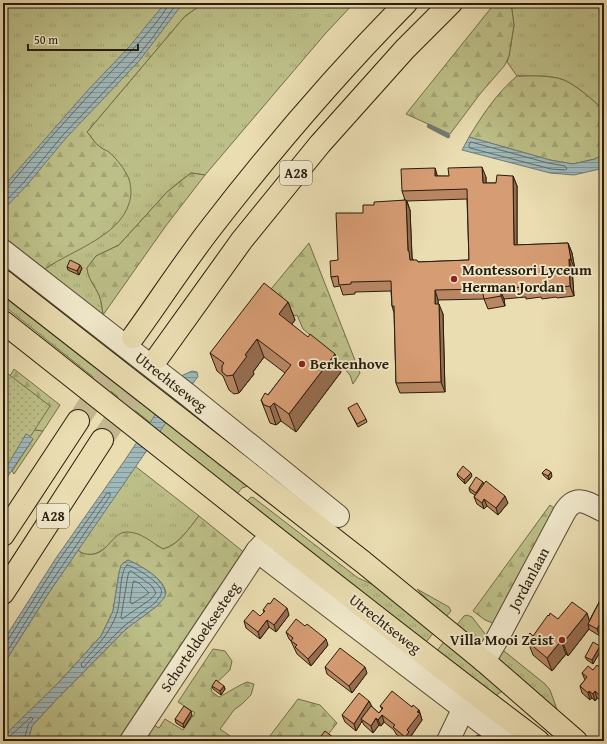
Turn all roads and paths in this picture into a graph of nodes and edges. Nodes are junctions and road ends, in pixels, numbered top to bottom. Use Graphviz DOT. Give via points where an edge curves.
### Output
graph roads {
  1 [pos="406,3"];
  2 [pos="451,3"];
  3 [pos="3,251"];
  4 [pos="3,281"];
  5 [pos="3,322"];
  6 [pos="133,337"];
  7 [pos="158,357"];
  8 [pos="78,421"];
  9 [pos="102,440"];
  10 [pos="261,482"];
  11 [pos="237,508"];
  12 [pos="604,511"];
  13 [pos="338,516"];
  14 [pos="3,535"];
  15 [pos="271,535"];
  16 [pos="257,551"];
  17 [pos="3,593"];
  18 [pos="484,660"];
  19 [pos="514,687"];
  20 [pos="496,709"];
  21 [pos="459,718"];
  22 [pos="131,741"];
  23 [pos="448,741"];
  24 [pos="506,741"];
  25 [pos="538,741"];
  26 [pos="576,741"];
  1 -- 6 [label="main road, A28" via="298,120 210,229"];
  2 -- 7 [label="main road, A28" via="405,49 320,144 242,240"];
  3 -- 13 [label="street, Utrechtseweg"];
  4 -- 10 [label="main road, Utrechtseweg"];
  5 -- 11 [label="main road, Utrechtseweg"];
  8 -- 14 [label="main road, A28"];
  9 -- 17 [label="main road, A28"];
  10 -- 11 [label="main road" via="246,492"];
  10 -- 18 [label="main road, Utrechtseweg"];
  11 -- 15 [label="main road, Utrechtseweg"];
  12 -- 18 [label="street, Jordanlaan" via="588,503 571,503"];
  15 -- 16 [label="street, Schorteldoeksesteeg"];
  15 -- 20 [label="main road, Utrechtseweg"];
  16 -- 22 [label="street, Schorteldoeksesteeg"];
  16 -- 24 [label="street, Utrechtseweg"];
  18 -- 19 [label="main road, Utrechtseweg"];
  19 -- 20 [label="main road"];
  19 -- 26 [label="main road, Utrechtseweg"];
  20 -- 25 [label="main road, Utrechtseweg"];
  21 -- 23 [label="street"];
}
